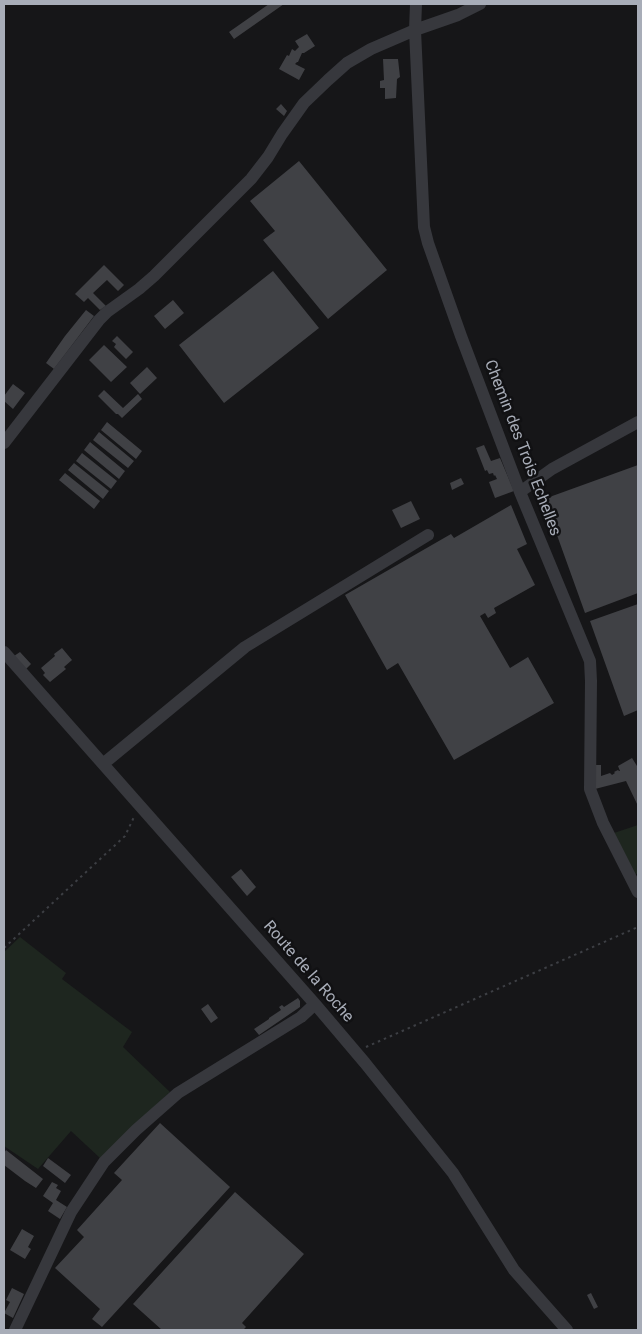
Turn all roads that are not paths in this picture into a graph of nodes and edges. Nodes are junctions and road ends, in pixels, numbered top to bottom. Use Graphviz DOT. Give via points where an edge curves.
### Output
graph roads {
  1 [pos="416,4"];
  2 [pos="480,4"];
  3 [pos="415,30"];
  4 [pos="638,422"];
  5 [pos="4,443"];
  6 [pos="520,492"];
  7 [pos="428,535"];
  8 [pos="4,652"];
  9 [pos="103,764"];
  10 [pos="638,892"];
  11 [pos="315,1004"];
  12 [pos="15,1330"];
  13 [pos="567,1330"];
  1 -- 3 [label="street, Chemin des Trois Echelles"];
  2 -- 3 [label="street"];
  3 -- 5 [label="street" via="347,63 304,103 251,179 139,290 99,320"];
  3 -- 6 [label="street, Chemin des Trois Echelles" via="424,227"];
  4 -- 6 [label="street" via="552,469"];
  6 -- 10 [label="street, Chemin des Trois Echelles" via="590,661 590,789 603,823"];
  7 -- 9 [label="street" via="245,647"];
  8 -- 9 [label="street, Route de la Roche"];
  9 -- 11 [label="street, Route de la Roche"];
  11 -- 12 [label="street" via="178,1093 104,1162 71,1212"];
  11 -- 13 [label="street, Route de la Roche" via="454,1173 514,1270"];
}
